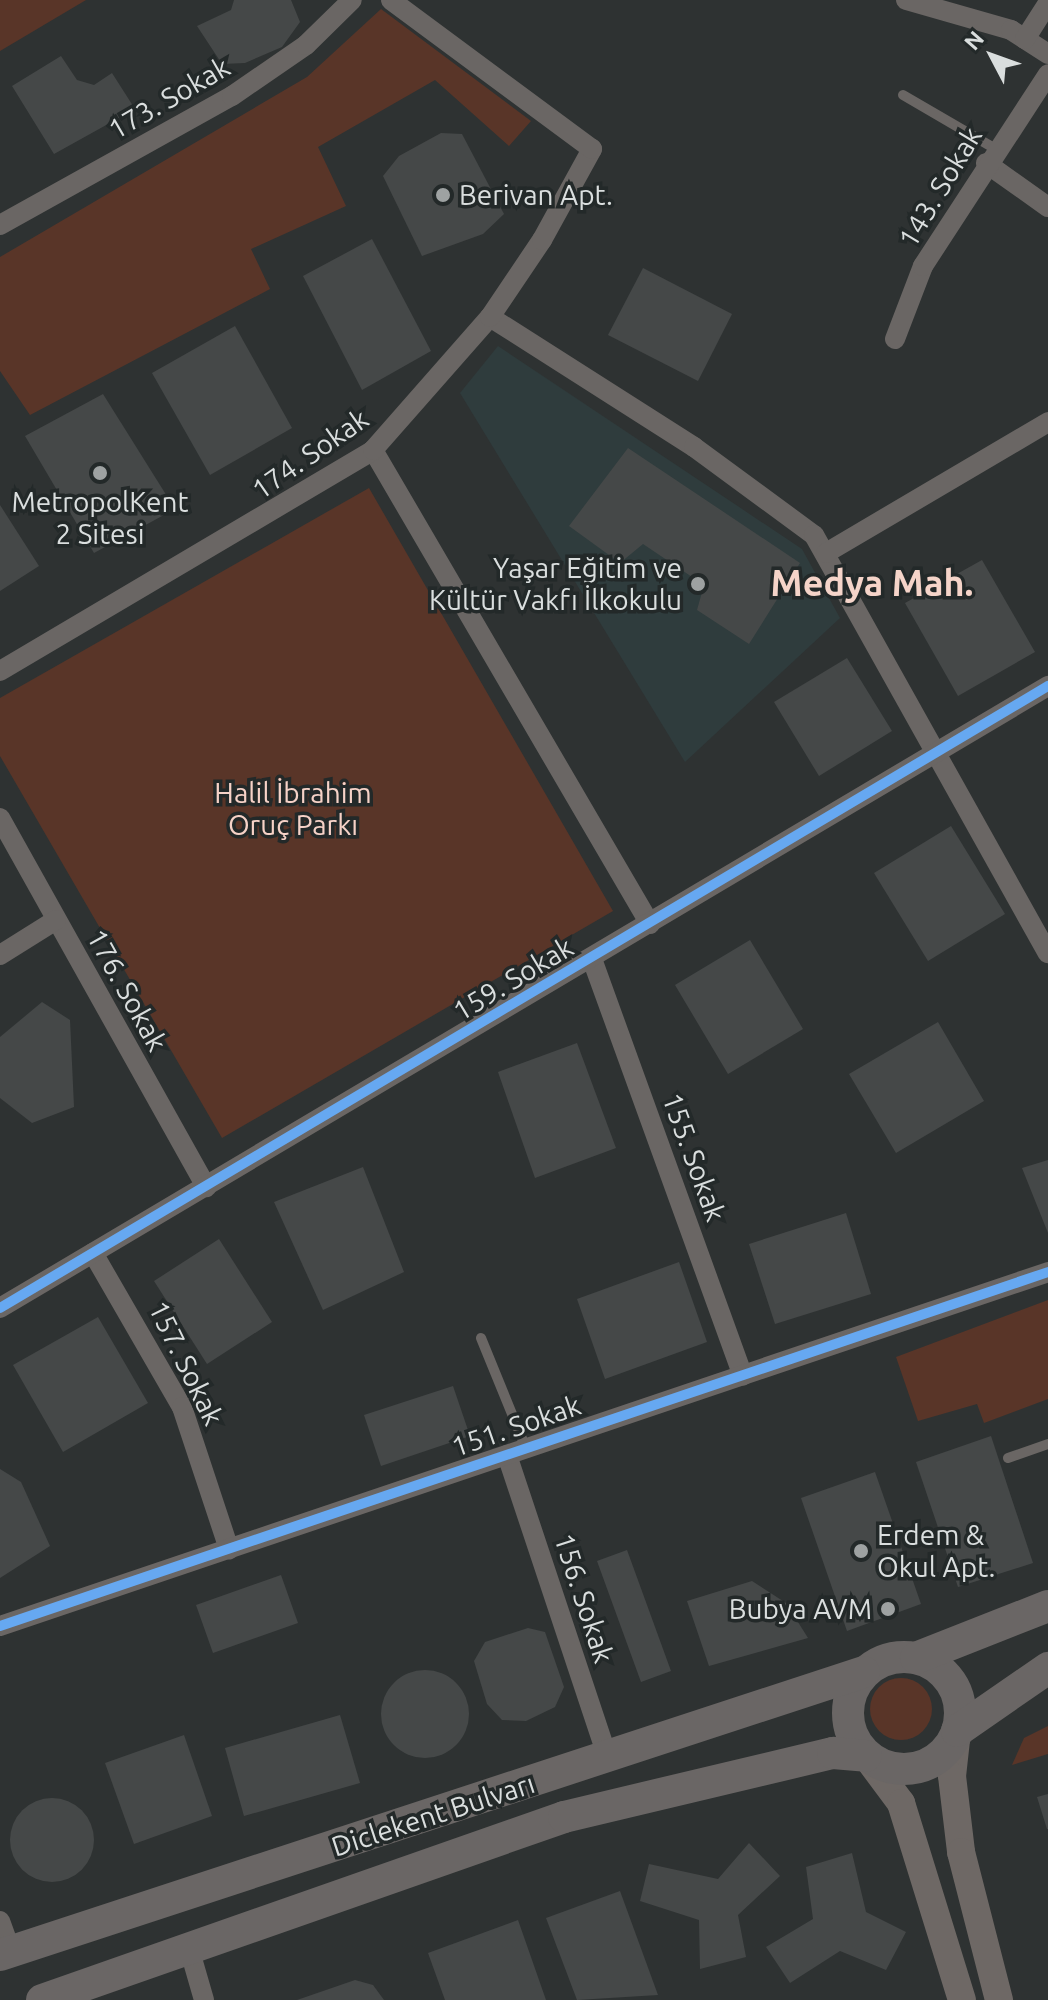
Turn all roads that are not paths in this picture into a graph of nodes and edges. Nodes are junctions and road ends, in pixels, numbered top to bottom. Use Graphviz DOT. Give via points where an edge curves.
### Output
graph roads {
  1 [pos="352,0"];
  2 [pos="391,0"];
  3 [pos="906,0"];
  4 [pos="1048,3"];
  5 [pos="1025,39"];
  6 [pos="1048,54"];
  7 [pos="1048,74"];
  8 [pos="903,95"];
  9 [pos="990,156"];
  10 [pos="1048,207"];
  11 [pos="0,225"];
  12 [pos="490,317"];
  13 [pos="895,339"];
  14 [pos="1048,422"];
  15 [pos="373,450"];
  16 [pos="826,553"];
  17 [pos="0,671"];
  18 [pos="1048,686"];
  19 [pos="939,749"];
  20 [pos="0,818"];
  21 [pos="56,920"];
  22 [pos="650,924"];
  23 [pos="1048,953"];
  24 [pos="0,955"];
  25 [pos="592,959"];
  26 [pos="206,1187"];
  27 [pos="93,1253"];
  28 [pos="1048,1272"];
  29 [pos="0,1308"];
  30 [pos="481,1338"];
  31 [pos="743,1375"];
  32 [pos="1048,1444"];
  33 [pos="516,1452"];
  34 [pos="1008,1458"];
  35 [pos="229,1549"];
  36 [pos="1048,1606"];
  37 [pos="0,1626"];
  38 [pos="916,1658"];
  39 [pos="1048,1668"];
  40 [pos="864,1672"];
  41 [pos="957,1731"];
  42 [pos="866,1756"];
  43 [pos="608,1758"];
  44 [pos="0,1921"];
  45 [pos="189,1948"];
  46 [pos="6,1953"];
  47 [pos="42,2000"];
  48 [pos="204,2000"];
  49 [pos="962,2000"];
  50 [pos="999,2000"];
  1 -- 11 [label="street, 173. Sokak" via="306,45 232,96"];
  2 -- 12 [label="street, 174. Sokak" via="592,149"];
  3 -- 5 [label="street"];
  4 -- 5 [label="street"];
  5 -- 6 [label="street"];
  7 -- 9 [label="street, 143. Sokak"];
  8 -- 9 [label="lane"];
  9 -- 10 [label="street"];
  9 -- 13 [label="street, 143. Sokak" via="923,266"];
  12 -- 15 [label="street, 174. Sokak"];
  12 -- 16 [label="street" via="778,504"];
  14 -- 16 [label="street"];
  15 -- 17 [label="street, 174. Sokak"];
  15 -- 22 [label="street"];
  16 -- 19 [label="street"];
  18 -- 19 [label="street, 159. Sokak"];
  19 -- 22 [label="street, 159. Sokak"];
  19 -- 23 [label="street"];
  20 -- 21 [label="street, 176. Sokak"];
  21 -- 24 [label="street"];
  21 -- 26 [label="street, 176. Sokak"];
  22 -- 25 [label="street, 159. Sokak"];
  25 -- 26 [label="street, 159. Sokak"];
  25 -- 31 [label="street, 155. Sokak"];
  26 -- 27 [label="street, 159. Sokak"];
  27 -- 29 [label="street, 159. Sokak"];
  27 -- 35 [label="street, 157. Sokak" via="182,1407"];
  28 -- 31 [label="street, 151. Sokak"];
  30 -- 33 [label="lane"];
  31 -- 33 [label="street, 151. Sokak"];
  32 -- 34 [label="lane"];
  33 -- 35 [label="street, 151. Sokak"];
  33 -- 43 [label="street, 156. Sokak"];
  35 -- 37 [label="street, 151. Sokak"];
  36 -- 38 [label="main road"];
  38 -- 40 [label="main road" via="898,1657"];
  38 -- 41 [label="main road" via="934,1665 957,1693"];
  39 -- 41 [label="main road"];
  40 -- 42 [label="main road" via="848,1705 854,1741"];
  40 -- 43 [label="main road, Diclekent Bulvarı"];
  41 -- 42 [label="main road" via="949,1747 919,1768 891,1768"];
  41 -- 50 [label="main road" via="952,1776 961,1852"];
  42 -- 45 [label="main road, Diclekent Bulvarı" via="833,1753 564,1817"];
  42 -- 49 [label="main road" via="901,1803"];
  43 -- 46 [label="main road, Diclekent Bulvarı"];
  44 -- 46 [label="street"];
  45 -- 47 [label="main road, Diclekent Bulvarı"];
  45 -- 48 [label="street"];
}
